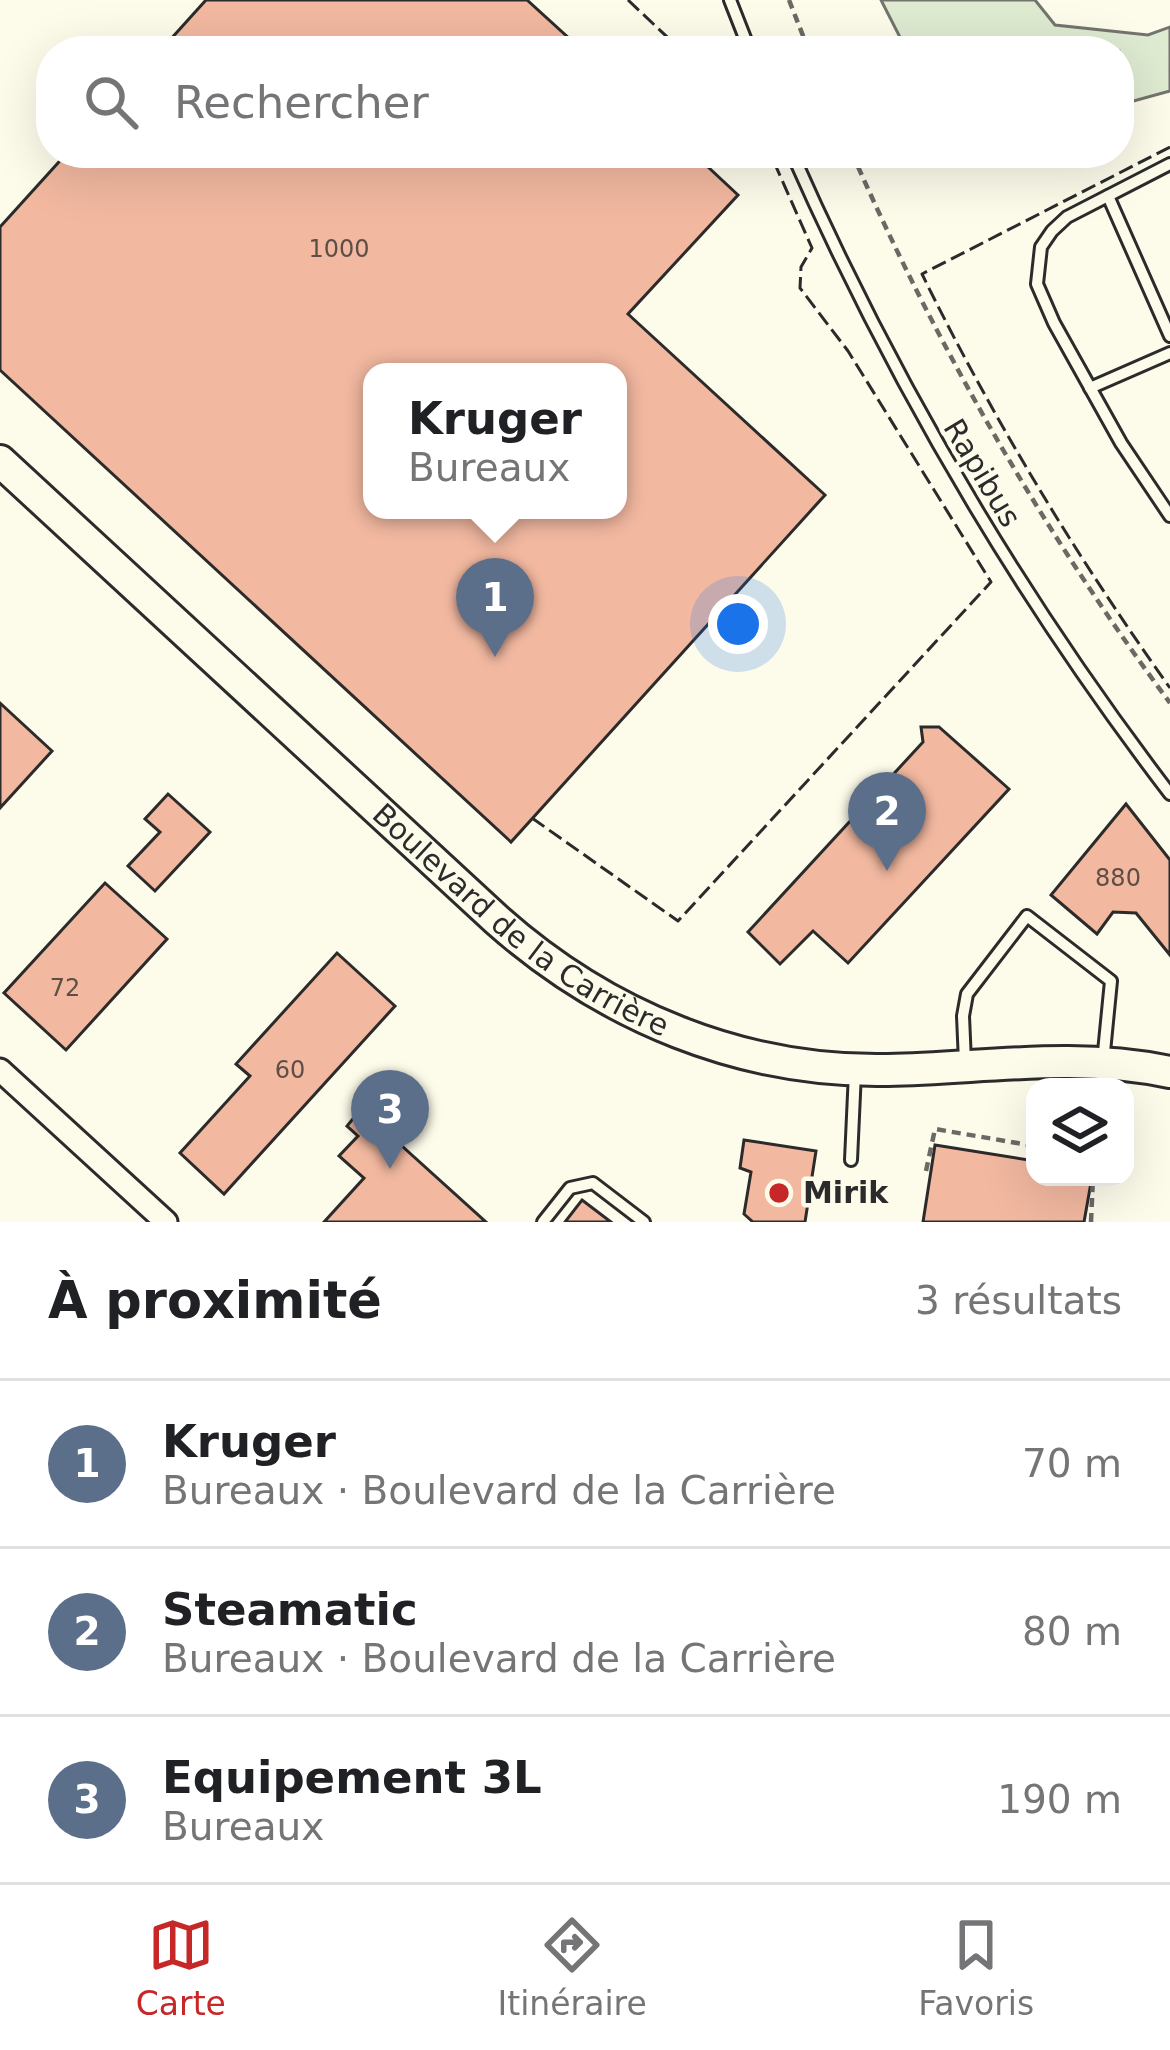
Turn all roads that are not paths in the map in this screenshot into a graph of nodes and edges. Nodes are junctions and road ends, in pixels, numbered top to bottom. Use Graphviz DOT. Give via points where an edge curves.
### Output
graph roads {
  1 [pos="730,0"];
  2 [pos="744,36"];
  3 [pos="1170,164"];
  4 [pos="799,168"];
  5 [pos="1108,196"];
  6 [pos="1170,337"];
  7 [pos="1170,353"];
  8 [pos="1090,388"];
  9 [pos="0,461"];
  10 [pos="1170,516"];
  11 [pos="1170,794"];
  12 [pos="1103,1062"];
  13 [pos="965,1065"];
  14 [pos="856,1069"];
  15 [pos="0,1070"];
  16 [pos="1170,1072"];
  17 [pos="851,1160"];
  18 [pos="166,1222"];
  19 [pos="543,1222"];
  20 [pos="644,1222"];
  1 -- 2 [label="lane"];
  3 -- 5 [label="lane"];
  4 -- 11 [label="lane, Rapibus" via="875,330 968,498"];
  5 -- 6 [label="lane"];
  5 -- 8 [label="lane" via="1052,231 1038,265 1045,305"];
  7 -- 8 [label="lane"];
  8 -- 10 [label="lane"];
  9 -- 14 [label="street, Boulevard de la Carrière" via="561,972 701,1041"];
  12 -- 13 [label="street, Boulevard de la Carrière"];
  12 -- 13 [label="lane" via="1111,981 1028,916 963,1003"];
  12 -- 16 [label="street, Boulevard de la Carrière"];
  13 -- 14 [label="street, Boulevard de la Carrière"];
  14 -- 17 [label="lane"];
  15 -- 18 [label="street"];
  19 -- 20 [label="lane" via="570,1188 593,1183"];
}
